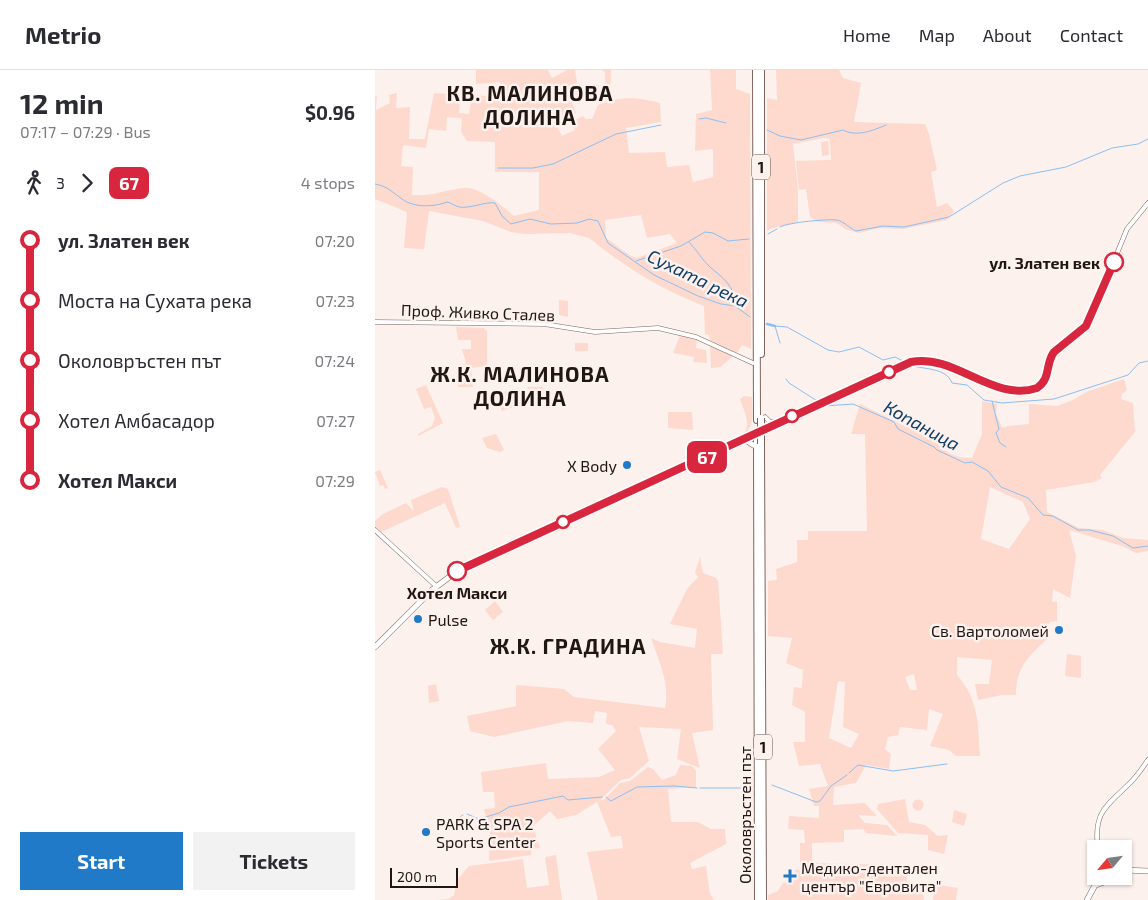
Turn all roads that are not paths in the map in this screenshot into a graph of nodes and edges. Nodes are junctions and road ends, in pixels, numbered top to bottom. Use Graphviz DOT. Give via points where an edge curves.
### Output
graph roads {
  1 [pos="756,70"];
  2 [pos="761,70"];
  3 [pos="1148,203"];
  4 [pos="759,263"];
  5 [pos="753,285"];
  6 [pos="753,297"];
  7 [pos="759,314"];
  8 [pos="375,322"];
  9 [pos="753,363"];
  10 [pos="761,418"];
  11 [pos="785,420"];
  12 [pos="765,429"];
  13 [pos="753,435"];
  14 [pos="745,440"];
  15 [pos="757,445"];
  16 [pos="375,530"];
  17 [pos="762,533"];
  18 [pos="757,556"];
  19 [pos="766,557"];
  20 [pos="766,565"];
  21 [pos="435,585"];
  22 [pos="762,593"];
  23 [pos="757,600"];
  24 [pos="375,646"];
  25 [pos="1148,760"];
  26 [pos="1097,840"];
  27 [pos="1133,870"];
  28 [pos="1148,871"];
  29 [pos="1096,885"];
  30 [pos="758,900"];
  31 [pos="763,900"];
  32 [pos="1087,900"];
  1 -- 4 [label="highway, Околовръстен път / 1"];
  2 -- 4 [label="highway, Околовръстен път / 1"];
  3 -- 11 [label="street" via="1127,229 1088,324 1050,357 1046,379 1041,386 1011,390 940,364 911,362"];
  4 -- 5 [label="highway"];
  4 -- 7 [label="highway, Околовръстен път / 1"];
  6 -- 7 [label="highway"];
  7 -- 10 [label="highway, Околовръстен път / 1"];
  8 -- 9 [label="street, Проф. Живко Сталев" via="543,324 595,332 658,328 696,337"];
  10 -- 11 [label="street" via="770,422"];
  10 -- 15 [label="highway, Околовръстен път / 1, bridge"];
  11 -- 12 [label="street"];
  12 -- 13 [label="main road"];
  13 -- 14 [label="main road"];
  13 -- 21 [label="main road" via="464,564"];
  14 -- 15 [label="main road"];
  14 -- 21 [label="main road" via="477,561"];
  15 -- 17 [label="highway, Околовръстен път / 1"];
  15 -- 18 [label="highway, Околовръстен път / 1"];
  16 -- 21 [label="street"];
  17 -- 19 [label="highway"];
  17 -- 22 [label="highway, Околовръстен път / 1"];
  18 -- 23 [label="highway, Околовръстен път / 1"];
  18 -- 23 [label="highway" via="754,576"];
  20 -- 22 [label="highway"];
  21 -- 24 [label="main road"];
  22 -- 31 [label="highway, Околовръстен път / 1"];
  23 -- 30 [label="highway, Околовръстен път / 1"];
  25 -- 26 [label="street" via="1100,814 1096,826"];
  27 -- 28 [label="main road"];
  29 -- 32 [label="main road"];
}
